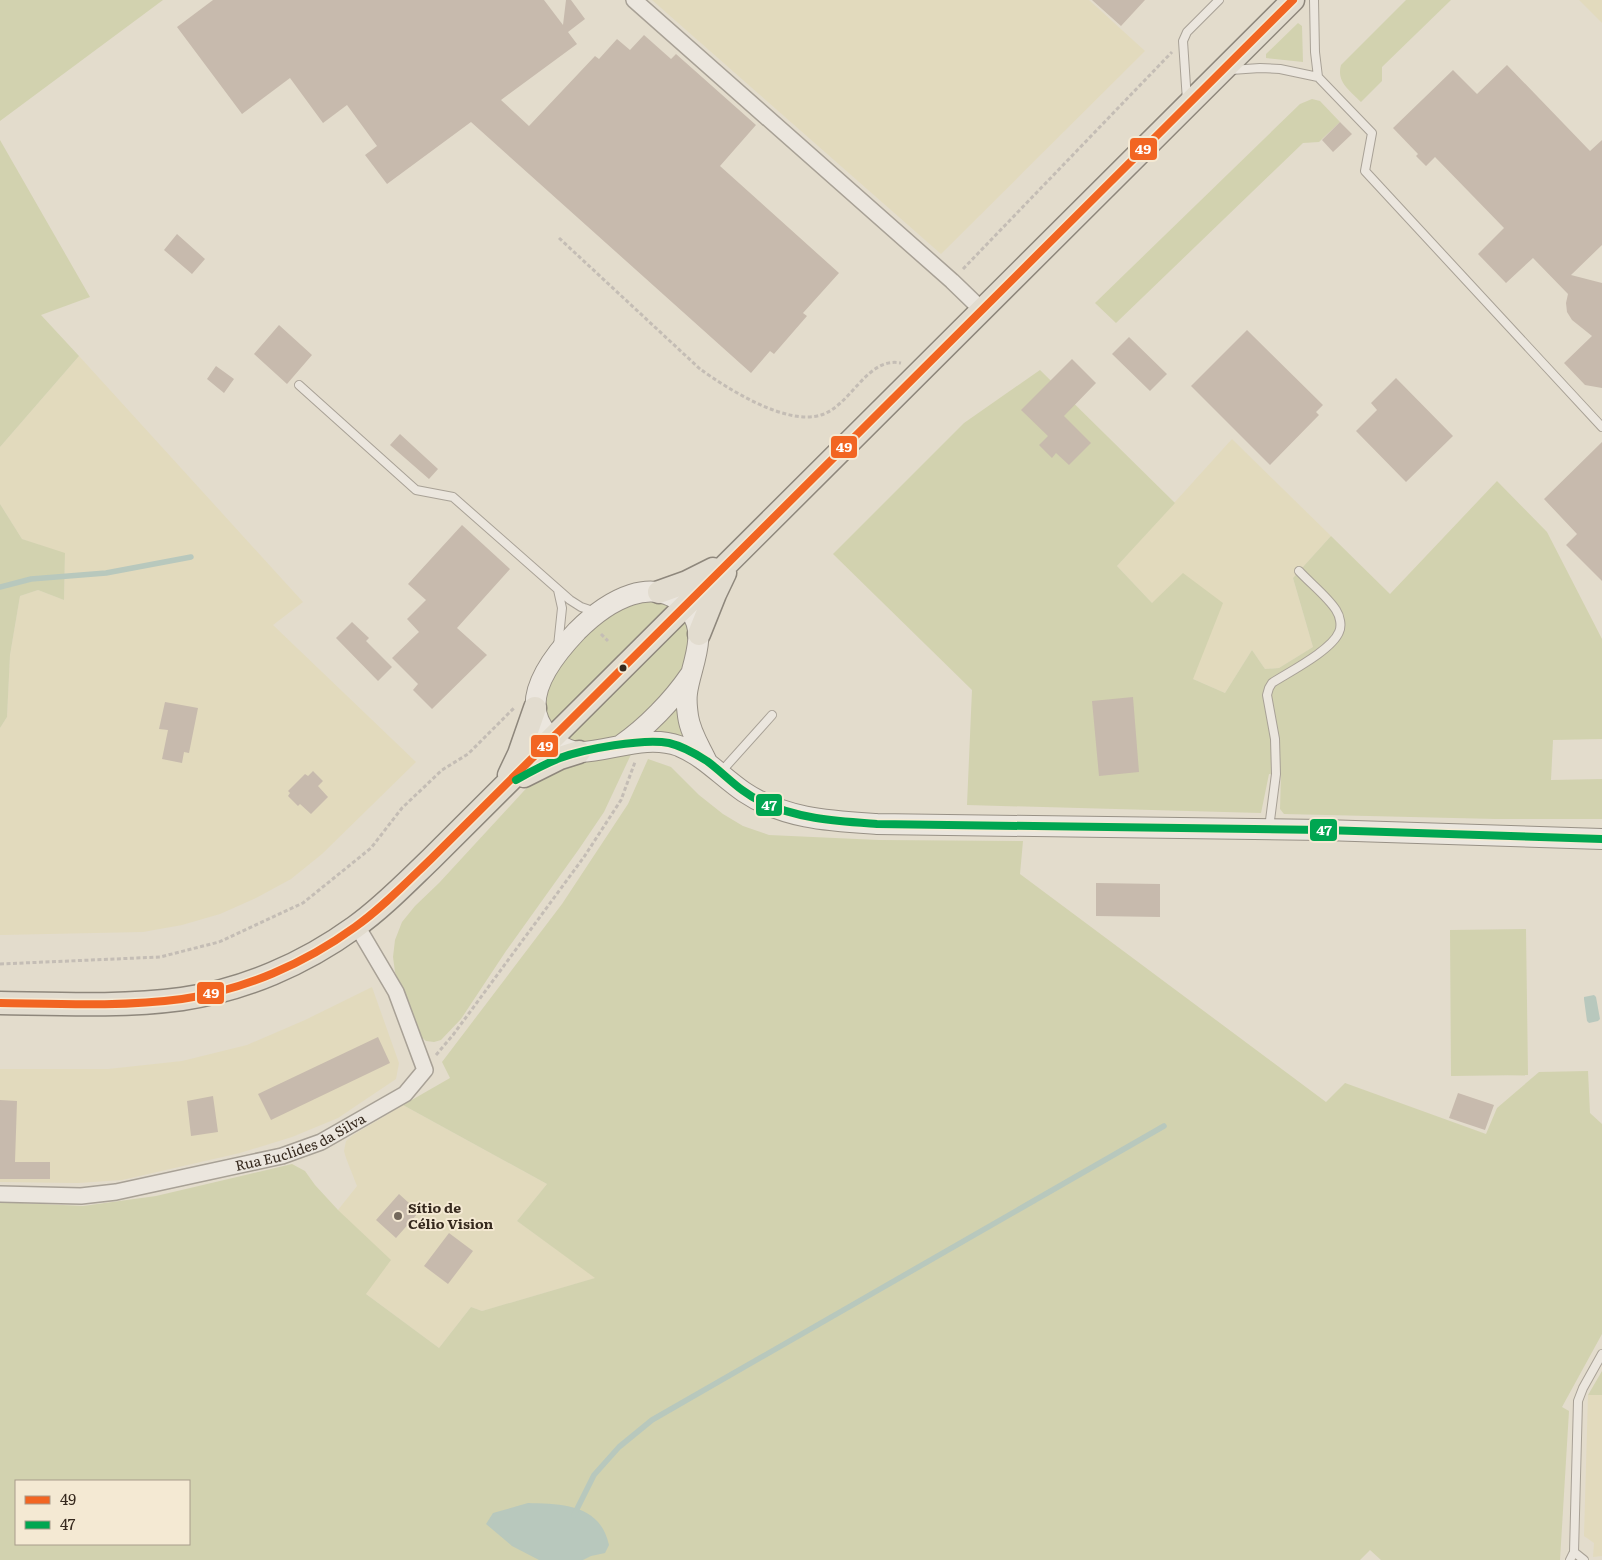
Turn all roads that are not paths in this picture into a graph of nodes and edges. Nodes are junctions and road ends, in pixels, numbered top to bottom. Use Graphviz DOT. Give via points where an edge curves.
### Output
graph roads {
  1 [pos="634,0"];
  2 [pos="1219,0"];
  3 [pos="1294,0"];
  4 [pos="1314,0"];
  5 [pos="1222,71"];
  6 [pos="1318,76"];
  7 [pos="1188,105"];
  8 [pos="982,310"];
  9 [pos="299,385"];
  10 [pos="1602,427"];
  11 [pos="732,559"];
  12 [pos="1299,572"];
  13 [pos="557,589"];
  14 [pos="659,592"];
  15 [pos="685,606"];
  16 [pos="598,612"];
  17 [pos="699,634"];
  18 [pos="557,652"];
  19 [pos="691,674"];
  20 [pos="525,708"];
  21 [pos="772,715"];
  22 [pos="552,739"];
  23 [pos="630,744"];
  24 [pos="579,752"];
  25 [pos="713,767"];
  26 [pos="504,787"];
  27 [pos="1269,830"];
  28 [pos="1602,839"];
  29 [pos="357,926"];
  30 [pos="0,1003"];
  31 [pos="0,1194"];
  32 [pos="1602,1354"];
  33 [pos="1574,1552"];
  34 [pos="1570,1560"];
  35 [pos="1584,1560"];
  1 -- 8 [label="street"];
  2 -- 7 [label="lane" via="1183,41"];
  3 -- 5 [label="main road"];
  4 -- 6 [label="lane"];
  5 -- 6 [label="lane" via="1280,69"];
  5 -- 7 [label="main road"];
  6 -- 10 [label="lane" via="1372,133 1365,171"];
  7 -- 8 [label="main road"];
  8 -- 11 [label="main road"];
  9 -- 13 [label="lane" via="416,490 453,497"];
  11 -- 14 [label="main road"];
  11 -- 15 [label="main road"];
  11 -- 17 [label="main road"];
  12 -- 27 [label="lane" via="1336,610 1340,631 1324,650 1268,688 1276,774"];
  13 -- 16 [label="lane" via="580,606"];
  13 -- 18 [label="lane" via="562,608"];
  14 -- 15 [label="main road"];
  14 -- 16 [label="main road" via="626,596"];
  15 -- 17 [label="main road" via="696,622"];
  15 -- 22 [label="main road"];
  16 -- 18 [label="main road"];
  17 -- 19 [label="main road"];
  18 -- 20 [label="main road"];
  19 -- 23 [label="main road"];
  19 -- 25 [label="main road" via="687,693 691,729"];
  20 -- 22 [label="main road"];
  20 -- 26 [label="main road" via="519,754"];
  21 -- 25 [label="lane"];
  22 -- 24 [label="main road"];
  22 -- 26 [label="main road"];
  23 -- 24 [label="main road"];
  23 -- 25 [label="main road" via="668,743"];
  24 -- 26 [label="main road" via="560,758"];
  25 -- 27 [label="main road" via="750,796 804,817 877,824"];
  26 -- 29 [label="main road"];
  27 -- 28 [label="main road"];
  29 -- 30 [label="main road" via="287,968 210,994 156,1002"];
  29 -- 31 [label="street, Rua Euclides da Silva" via="396,992 425,1070 405,1094 321,1142 282,1156 116,1192 81,1196"];
  32 -- 33 [label="lane" via="1578,1401"];
  33 -- 34 [label="lane"];
  33 -- 35 [label="lane"];
}
